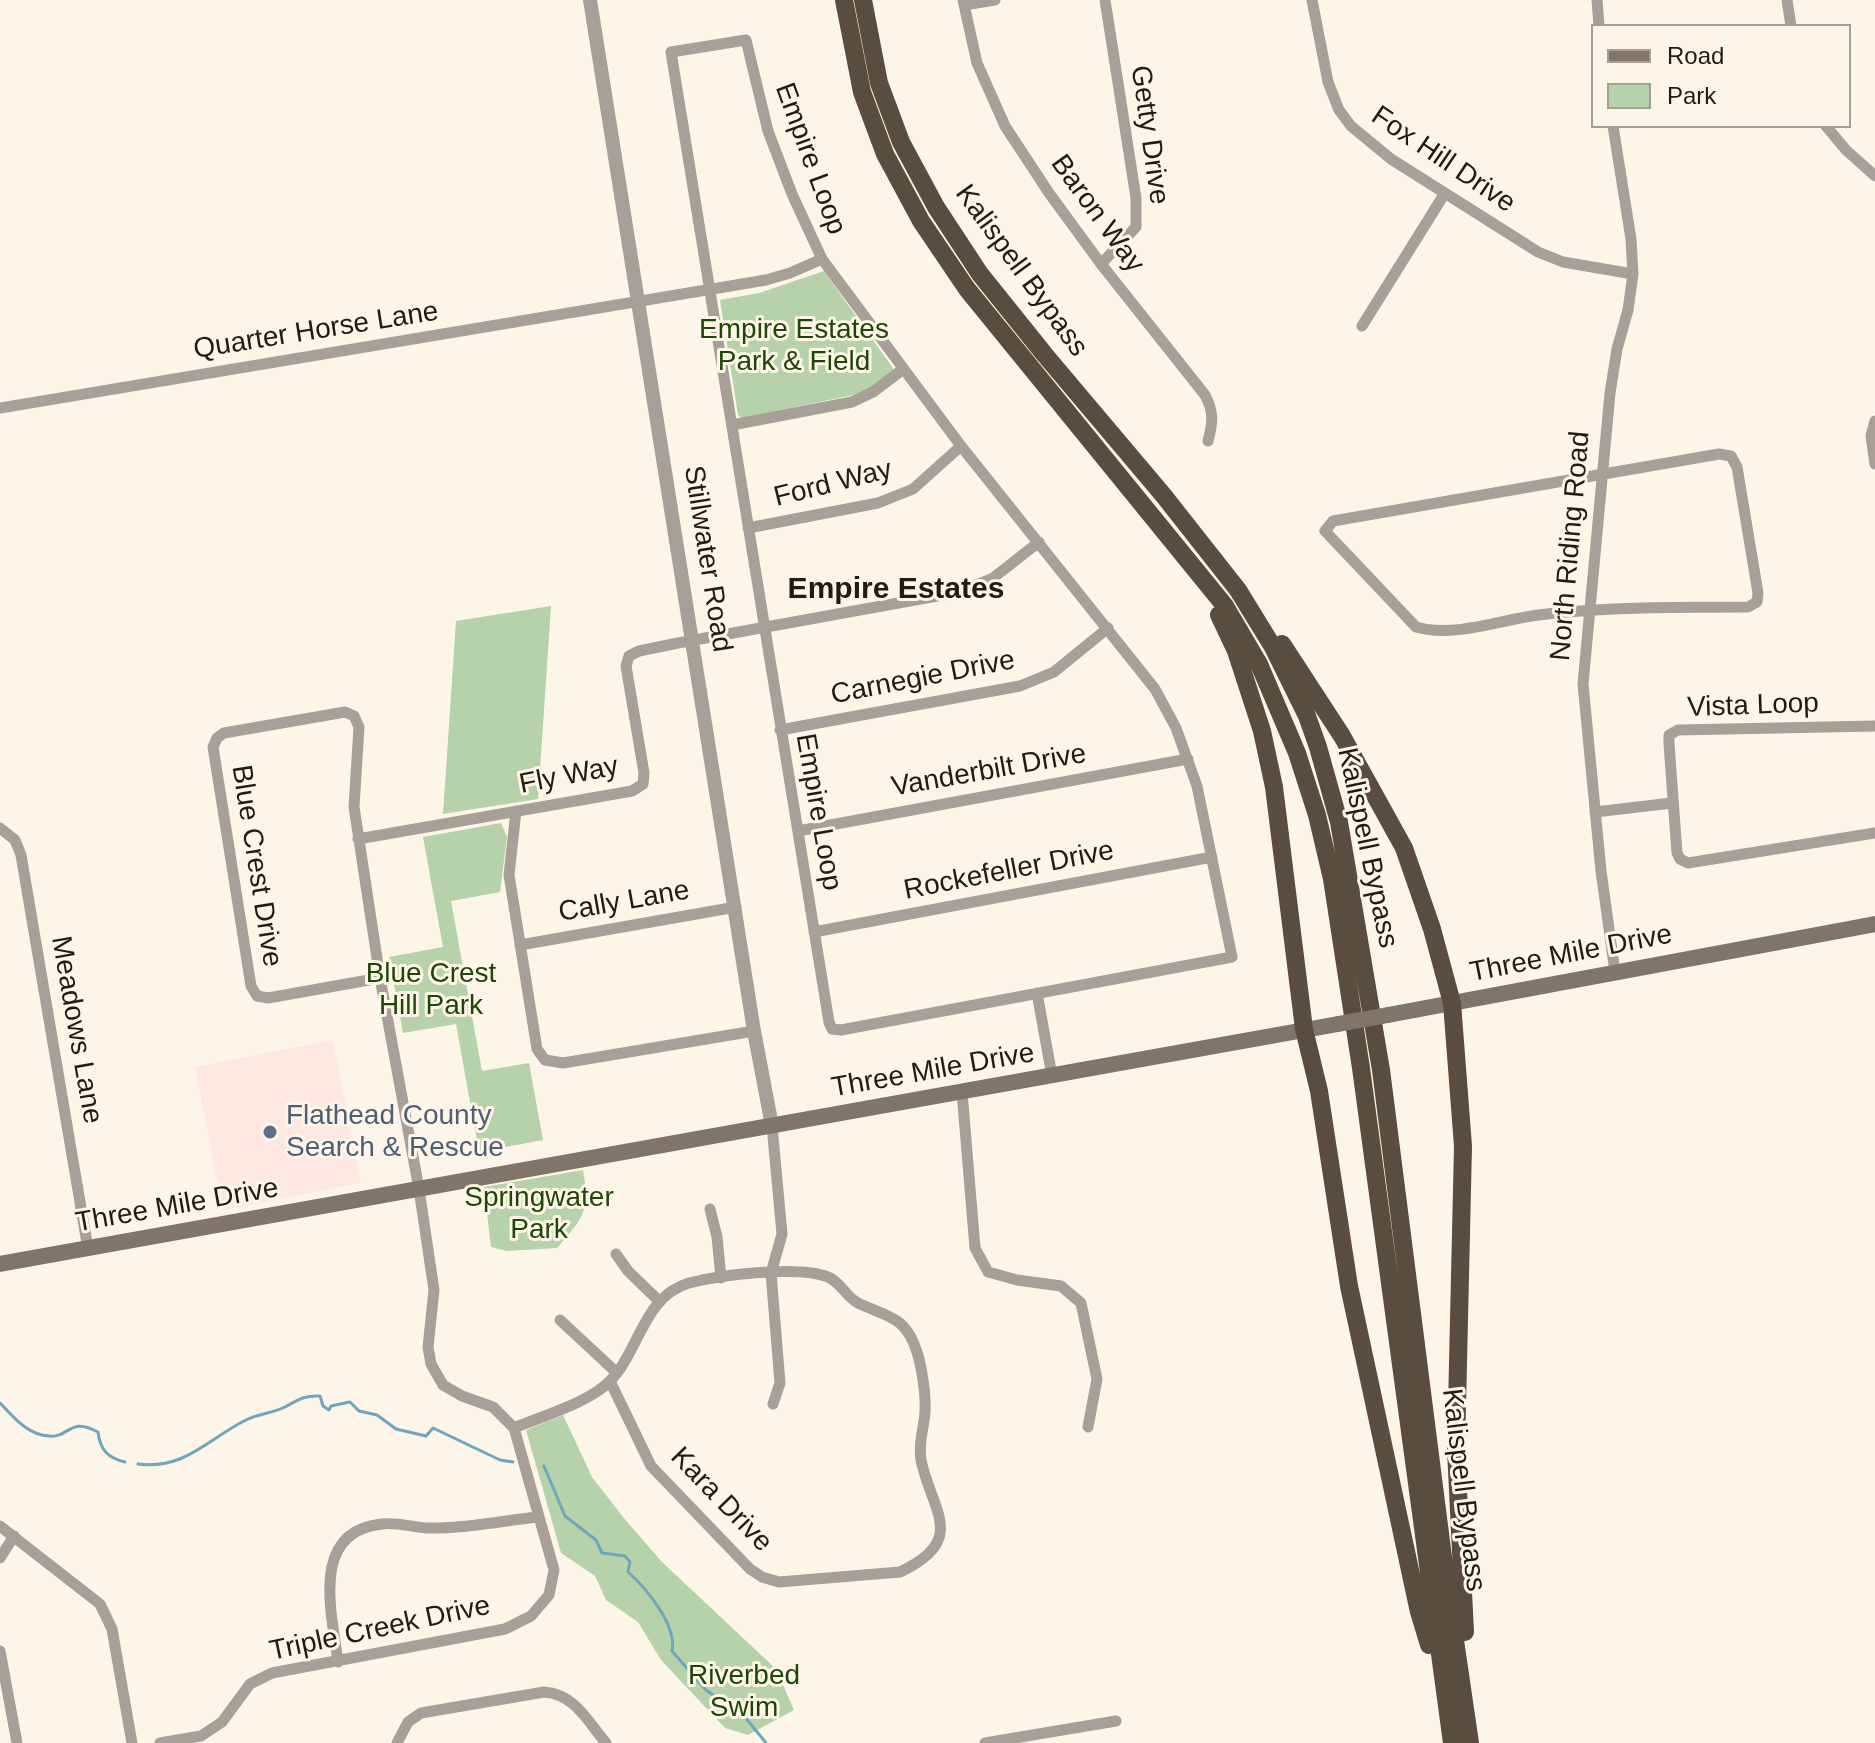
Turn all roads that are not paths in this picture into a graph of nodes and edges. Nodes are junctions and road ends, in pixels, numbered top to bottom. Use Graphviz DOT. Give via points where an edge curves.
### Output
graph roads {
  1 [pos="844,0"];
  2 [pos="863,0"];
  3 [pos="995,0"];
  4 [pos="1105,0"];
  5 [pos="1312,0"];
  6 [pos="1597,0"];
  7 [pos="1787,0"];
  8 [pos="594,1"];
  9 [pos="963,3"];
  10 [pos="1599,24"];
  11 [pos="1791,24"];
  12 [pos="1613,128"];
  13 [pos="1828,128"];
  14 [pos="1875,176"];
  15 [pos="1445,193"];
  16 [pos="822,259"];
  17 [pos="1101,264"];
  18 [pos="1633,274"];
  19 [pos="712,290"];
  20 [pos="639,303"];
  21 [pos="1362,326"];
  22 [pos="902,370"];
  23 [pos="0,408"];
  24 [pos="1875,421"];
  25 [pos="732,425"];
  26 [pos="1208,441"];
  27 [pos="961,446"];
  28 [pos="1875,464"];
  29 [pos="1601,475"];
  30 [pos="748,528"];
  31 [pos="1039,542"];
  32 [pos="1204,580"];
  33 [pos="1589,612"];
  34 [pos="1255,617"];
  35 [pos="763,628"];
  36 [pos="1108,628"];
  37 [pos="694,640"];
  38 [pos="1875,726"];
  39 [pos="780,730"];
  40 [pos="1188,759"];
  41 [pos="1672,803"];
  42 [pos="516,811"];
  43 [pos="1595,812"];
  44 [pos="0,828"];
  45 [pos="798,831"];
  46 [pos="1875,833"];
  47 [pos="358,839"];
  48 [pos="1212,857"];
  49 [pos="736,907"];
  50 [pos="1875,924"];
  51 [pos="814,932"];
  52 [pos="520,945"];
  53 [pos="1615,972"];
  54 [pos="380,978"];
  55 [pos="1037,993"];
  56 [pos="1452,1003"];
  57 [pos="1304,1029"];
  58 [pos="754,1031"];
  59 [pos="1052,1076"];
  60 [pos="962,1092"];
  61 [pos="772,1126"];
  62 [pos="419,1189"];
  63 [pos="710,1209"];
  64 [pos="88,1249"];
  65 [pos="616,1254"];
  66 [pos="0,1264"];
  67 [pos="771,1273"];
  68 [pos="721,1278"];
  69 [pos="659,1301"];
  70 [pos="560,1320"];
  71 [pos="614,1377"];
  72 [pos="773,1404"];
  73 [pos="1088,1427"];
  74 [pos="514,1428"];
  75 [pos="537,1517"];
  76 [pos="0,1526"];
  77 [pos="14,1536"];
  78 [pos="0,1558"];
  79 [pos="0,1651"];
  80 [pos="338,1662"];
  81 [pos="1446,1699"];
  82 [pos="1116,1721"];
  83 [pos="1022,1740"];
  84 [pos="17,1743"];
  85 [pos="132,1743"];
  86 [pos="160,1743"];
  87 [pos="397,1743"];
  88 [pos="606,1743"];
  89 [pos="985,1743"];
  90 [pos="1464,1743"];
  1 -- 32 [label="highway, Kalispell Bypass" via="862,92 885,154 921,221 967,289"];
  2 -- 34 [label="highway, Kalispell Bypass" via="879,83 901,142 936,207 980,274 1164,496"];
  3 -- 9 [label="street"];
  4 -- 17 [label="street, Getty Drive" via="1136,227"];
  5 -- 15 [label="street, Fox Hill Drive" via="1328,82 1344,119"];
  6 -- 10 [label="street"];
  7 -- 11 [label="street"];
  8 -- 20 [label="street, Stillwater Road"];
  9 -- 17 [label="street, Baron Way" via="977,63 1005,126"];
  12 -- 18 [label="street, North Riding Road"];
  13 -- 14 [label="street"];
  15 -- 18 [label="street, Fox Hill Drive" via="1555,259"];
  15 -- 21 [label="street"];
  16 -- 19 [label="street, Quarter Horse Lane" via="766,280"];
  16 -- 19 [label="street, Empire Loop" via="768,131 746,40 671,52"];
  16 -- 22 [label="street, Empire Loop"];
  17 -- 26 [label="street, Baron Way" via="1205,395 1213,422"];
  18 -- 29 [label="street, North Riding Road" via="1613,367"];
  19 -- 20 [label="street, Quarter Horse Lane"];
  19 -- 25 [label="street, Empire Loop"];
  20 -- 23 [label="street, Quarter Horse Lane"];
  20 -- 37 [label="street, Stillwater Road"];
  22 -- 25 [label="street" via="852,402"];
  22 -- 27 [label="street, Empire Loop"];
  24 -- 28 [label="street"];
  25 -- 30 [label="street, Empire Loop"];
  27 -- 30 [label="street, Ford Way" via="913,489 878,503"];
  27 -- 31 [label="street, Empire Loop"];
  29 -- 33 [label="street, North Riding Road"];
  29 -- 33 [label="street" via="1731,456 1758,598 1748,607"];
  29 -- 33 [label="street" via="1333,521 1325,531 1416,627 1451,630"];
  30 -- 35 [label="street, Empire Loop"];
  31 -- 35 [label="street" via="993,578 959,592"];
  31 -- 36 [label="street, Empire Loop"];
  32 -- 57 [label="highway" via="1236,651 1262,731 1274,787"];
  32 -- 81 [label="highway, Kalispell Bypass" via="1259,664 1293,742 1332,879"];
  33 -- 43 [label="street, North Riding Road" via="1583,684"];
  34 -- 56 [label="highway" via="1312,688 1404,848"];
  34 -- 90 [label="highway, Kalispell Bypass" via="1307,716 1339,822 1381,1070"];
  35 -- 37 [label="street"];
  35 -- 39 [label="street, Empire Loop"];
  36 -- 39 [label="street, Carnegie Drive" via="1054,672 1020,686"];
  36 -- 40 [label="street, Empire Loop" via="1155,689"];
  37 -- 42 [label="street, Fly Way" via="629,656 626,666 643,784 632,791"];
  37 -- 49 [label="street, Stillwater Road"];
  38 -- 41 [label="street, Vista Loop" via="1678,730 1669,735"];
  39 -- 45 [label="street, Empire Loop"];
  40 -- 45 [label="street, Vanderbilt Drive"];
  40 -- 48 [label="street, Empire Loop"];
  41 -- 43 [label="street"];
  41 -- 46 [label="street, Vista Loop" via="1677,853 1688,863"];
  42 -- 47 [label="street, Fly Way"];
  42 -- 52 [label="street" via="509,875"];
  43 -- 53 [label="street, North Riding Road"];
  44 -- 64 [label="street, Meadows Lane" via="15,840 21,855"];
  45 -- 51 [label="street, Empire Loop"];
  47 -- 54 [label="street, Blue Crest Drive"];
  47 -- 54 [label="street, Blue Crest Drive" via="354,785 359,727 354,716 345,712 217,738 213,747 251,986 257,996"];
  48 -- 51 [label="street, Rockefeller Drive"];
  48 -- 55 [label="street, Empire Loop" via="1232,957"];
  49 -- 52 [label="street, Cally Lane"];
  49 -- 58 [label="street, Stillwater Road"];
  50 -- 53 [label="main road, Three Mile Drive"];
  51 -- 55 [label="street, Empire Loop" via="832,1029"];
  52 -- 58 [label="street" via="537,1049 545,1060 563,1063"];
  53 -- 56 [label="main road, Three Mile Drive"];
  54 -- 62 [label="street, Blue Crest Drive"];
  55 -- 59 [label="street"];
  56 -- 57 [label="main road, Three Mile Drive, bridge"];
  56 -- 90 [label="highway" via="1463,1146 1456,1450"];
  57 -- 59 [label="main road, Three Mile Drive"];
  57 -- 81 [label="highway" via="1319,1091 1349,1286 1419,1612"];
  58 -- 61 [label="street, Stillwater Road"];
  59 -- 60 [label="main road, Three Mile Drive"];
  60 -- 61 [label="main road, Three Mile Drive"];
  60 -- 73 [label="street" via="975,1248 988,1272 1061,1286 1081,1303 1097,1379"];
  61 -- 62 [label="main road, Three Mile Drive"];
  61 -- 67 [label="street" via="782,1234"];
  62 -- 64 [label="main road, Three Mile Drive"];
  62 -- 74 [label="street" via="434,1290 431,1364 443,1385 493,1407"];
  63 -- 68 [label="street"];
  64 -- 66 [label="main road, Three Mile Drive"];
  65 -- 69 [label="street"];
  67 -- 68 [label="street"];
  67 -- 71 [label="street, Kara Drive" via="811,1271 832,1278 856,1303 895,1317 909,1331 918,1353 925,1410 921,1460 940,1511 934,1548 918,1563 900,1572 779,1582 762,1577 651,1466"];
  67 -- 72 [label="street" via="780,1383"];
  68 -- 69 [label="street" via="689,1283"];
  69 -- 71 [label="street"];
  70 -- 71 [label="street"];
  71 -- 74 [label="street" via="595,1393"];
  74 -- 75 [label="street, Triple Creek Drive"];
  75 -- 80 [label="street, Triple Creek Drive" via="554,1570 549,1595 531,1616 505,1629"];
  75 -- 80 [label="street" via="426,1528 383,1523 361,1529 341,1544 328,1584"];
  76 -- 77 [label="street"];
  77 -- 78 [label="street"];
  77 -- 85 [label="street" via="100,1604 112,1629"];
  79 -- 84 [label="street"];
  80 -- 86 [label="street, Triple Creek Drive" via="272,1673 250,1684 222,1722 201,1736"];
  81 -- 90 [label="highway, Kalispell Bypass"];
  82 -- 83 [label="street"];
  83 -- 89 [label="street"];
  87 -- 88 [label="street" via="408,1722 421,1713 544,1692 570,1700"];
}
